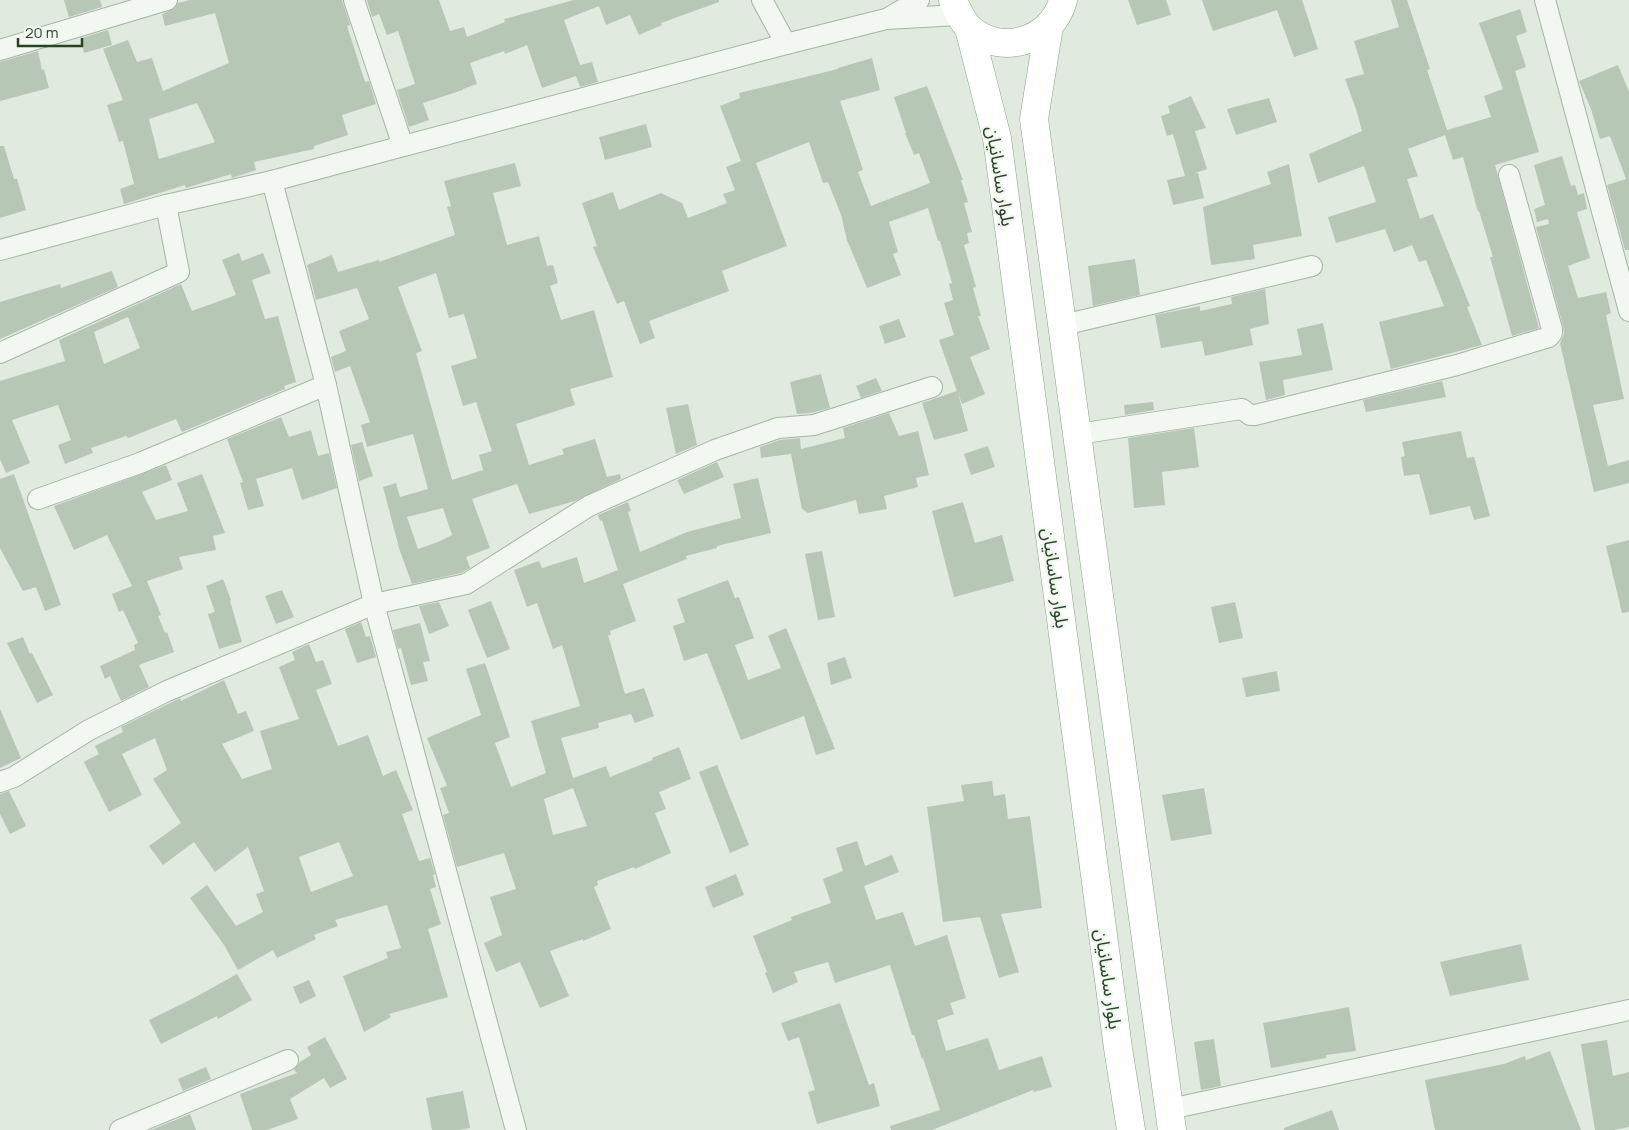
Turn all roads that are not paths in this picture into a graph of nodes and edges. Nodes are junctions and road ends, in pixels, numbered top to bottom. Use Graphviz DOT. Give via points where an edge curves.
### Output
graph roads {
  1 [pos="167,0"];
  2 [pos="354,0"];
  3 [pos="762,0"];
  4 [pos="919,0"];
  5 [pos="1063,0"];
  6 [pos="1545,0"];
  7 [pos="960,14"];
  8 [pos="886,20"];
  9 [pos="1049,26"];
  10 [pos="786,44"];
  11 [pos="0,50"];
  12 [pos="403,146"];
  13 [pos="1509,174"];
  14 [pos="272,181"];
  15 [pos="166,205"];
  16 [pos="0,250"];
  17 [pos="1312,266"];
  18 [pos="1629,311"];
  19 [pos="1063,325"];
  20 [pos="0,353"];
  21 [pos="326,386"];
  22 [pos="932,387"];
  23 [pos="1078,434"];
  24 [pos="38,499"];
  25 [pos="374,604"];
  26 [pos="0,782"];
  27 [pos="1629,1010"];
  28 [pos="288,1060"];
  29 [pos="1171,1120"];
  30 [pos="120,1130"];
  31 [pos="516,1130"];
  32 [pos="1131,1130"];
  1 -- 11 [label="street"];
  2 -- 12 [label="street"];
  3 -- 10 [label="street"];
  4 -- 8 [label="street"];
  5 -- 9 [label="highway"];
  6 -- 18 [label="street"];
  7 -- 8 [label="street"];
  7 -- 9 [label="highway" via="982,37 997,42 1013,43 1032,38"];
  7 -- 32 [label="highway, بلوار ساسانیان" via="997,138 1116,1038"];
  8 -- 10 [label="street"];
  9 -- 19 [label="highway" via="1034,119"];
  10 -- 12 [label="street"];
  12 -- 14 [label="street"];
  13 -- 23 [label="street" via="1552,328 1548,337 1457,365 1255,416 1242,409"];
  14 -- 15 [label="street"];
  14 -- 21 [label="street"];
  15 -- 16 [label="street"];
  15 -- 20 [label="street" via="179,272"];
  17 -- 19 [label="street"];
  19 -- 23 [label="highway"];
  21 -- 24 [label="street" via="140,463"];
  21 -- 25 [label="street"];
  22 -- 25 [label="street" via="814,425 778,428 715,450 589,506 466,584"];
  23 -- 29 [label="highway"];
  25 -- 26 [label="street" via="167,691 88,730 14,777"];
  25 -- 31 [label="street"];
  27 -- 29 [label="street"];
  28 -- 30 [label="street"];
}
